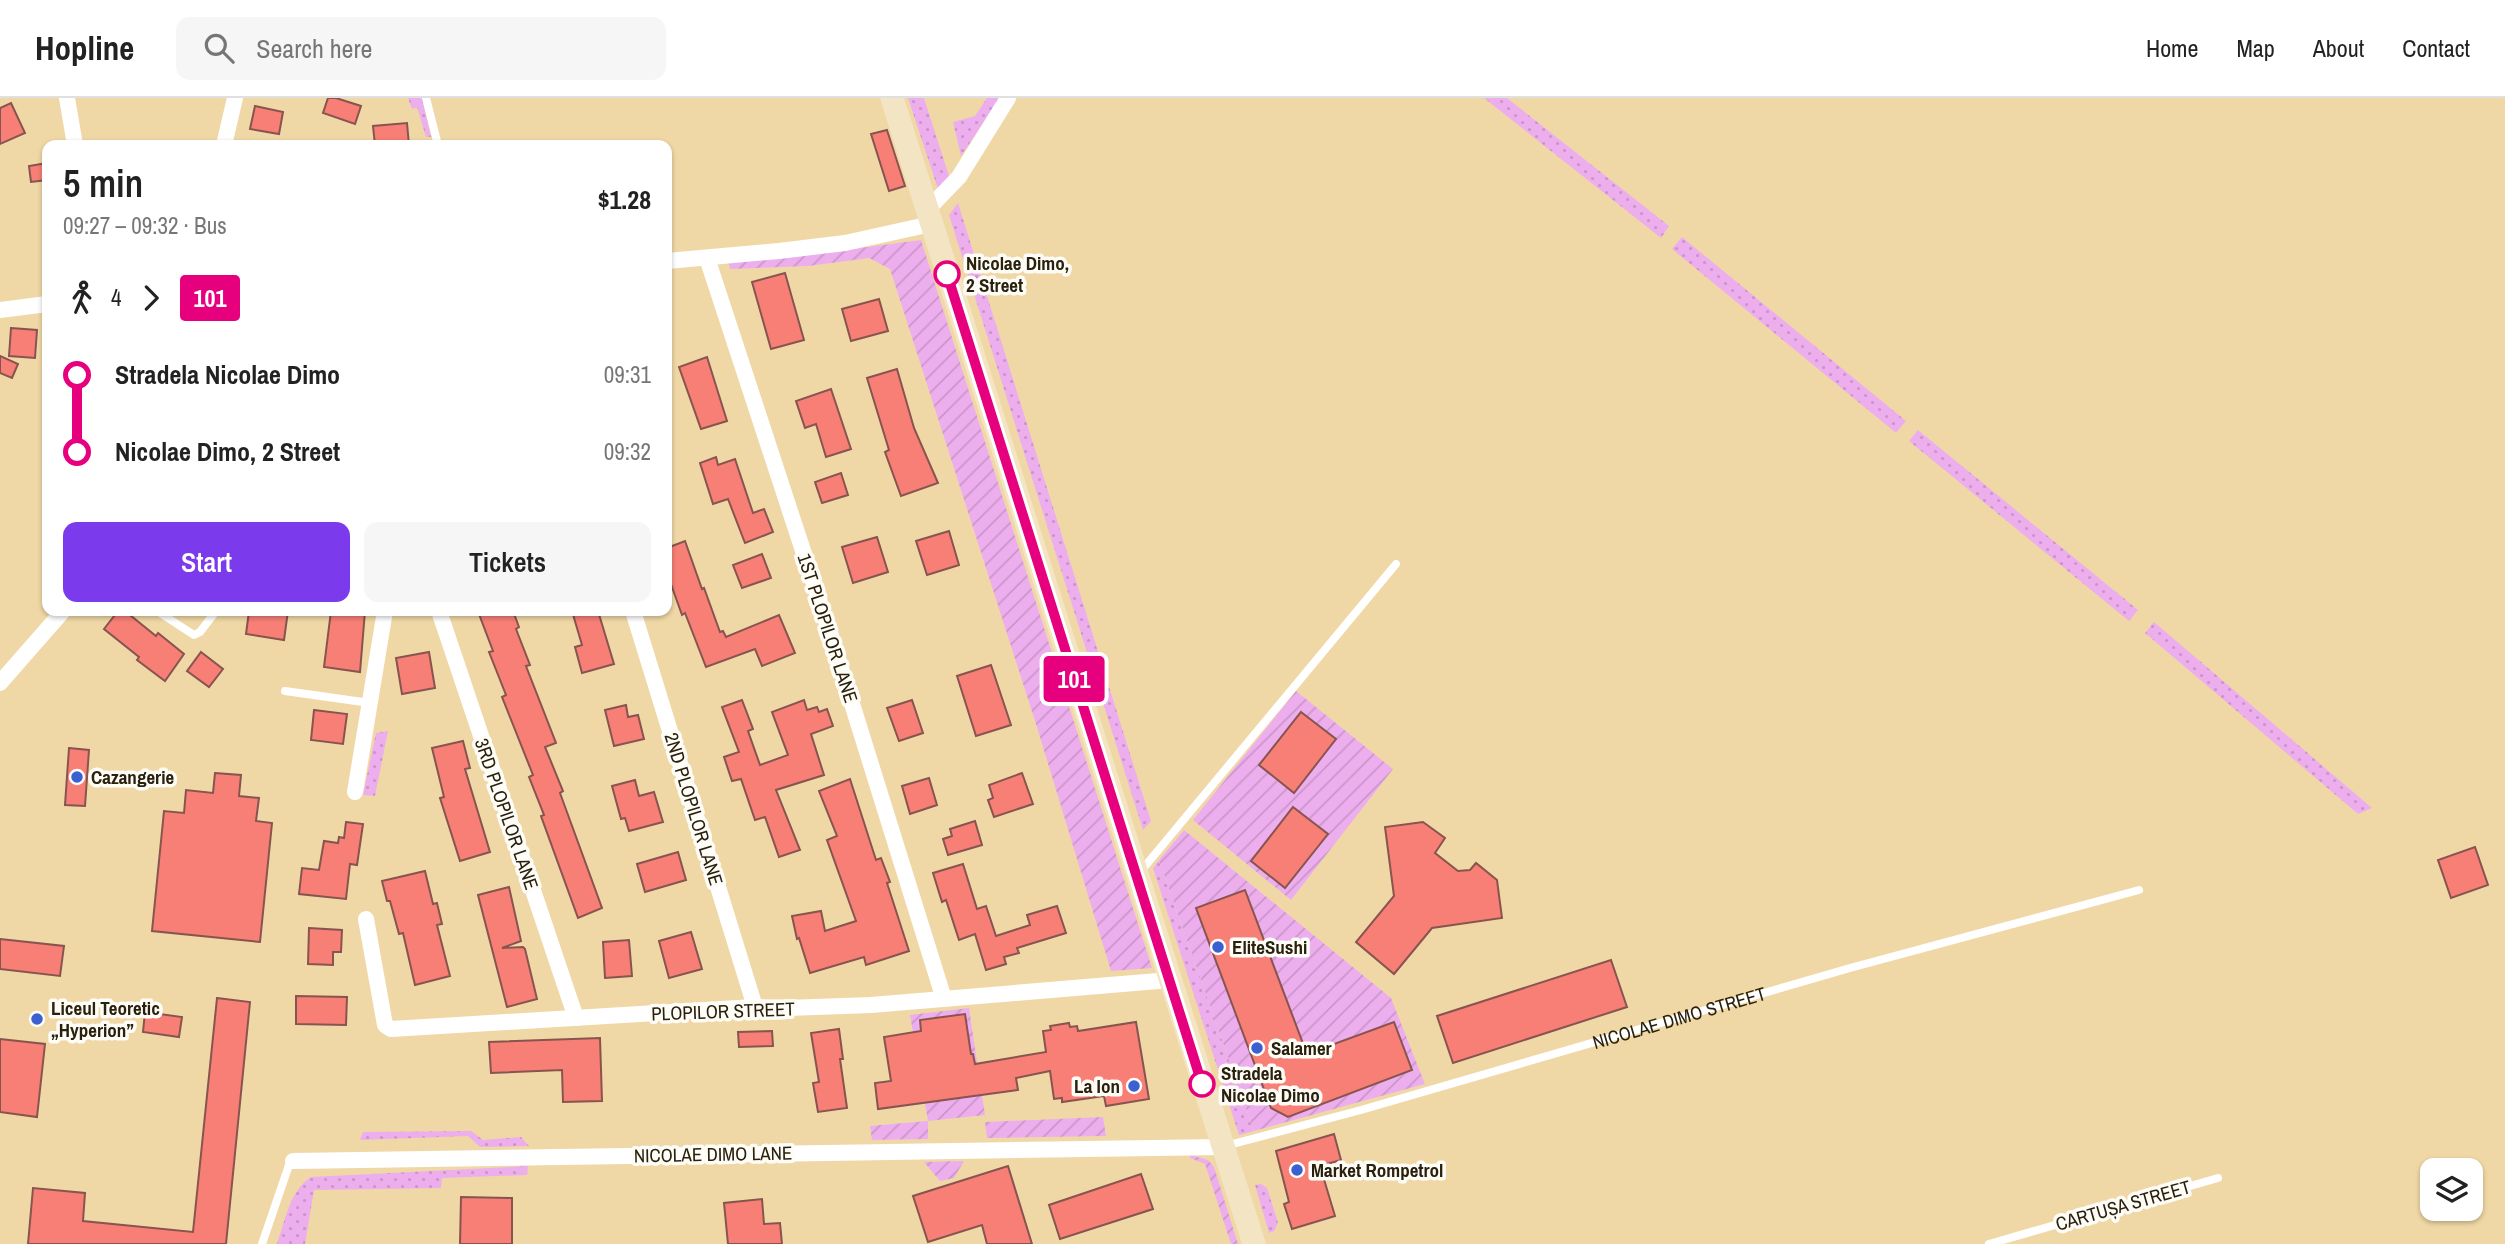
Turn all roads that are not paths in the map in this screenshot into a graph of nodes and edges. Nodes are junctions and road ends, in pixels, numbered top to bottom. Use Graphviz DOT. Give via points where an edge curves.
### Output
graph roads {
  1 [pos="67,98"];
  2 [pos="235,98"];
  3 [pos="426,98"];
  4 [pos="892,98"];
  5 [pos="1008,98"];
  6 [pos="74,140"];
  7 [pos="225,140"];
  8 [pos="437,140"];
  9 [pos="929,217"];
  10 [pos="707,258"];
  11 [pos="672,261"];
  12 [pos="42,304"];
  13 [pos="0,310"];
  14 [pos="1396,564"];
  15 [pos="60,616"];
  16 [pos="164,616"];
  17 [pos="212,616"];
  18 [pos="384,616"];
  19 [pos="441,616"];
  20 [pos="635,616"];
  21 [pos="0,683"];
  22 [pos="285,691"];
  23 [pos="370,703"];
  24 [pos="355,792"];
  25 [pos="1137,876"];
  26 [pos="2139,890"];
  27 [pos="366,919"];
  28 [pos="1170,980"];
  29 [pos="944,999"];
  30 [pos="755,1007"];
  31 [pos="576,1018"];
  32 [pos="1222,1147"];
  33 [pos="293,1161"];
  34 [pos="2218,1178"];
  35 [pos="262,1244"];
  36 [pos="1254,1244"];
  37 [pos="1989,1244"];
  1 -- 6 [label="street"];
  2 -- 7 [label="street"];
  3 -- 8 [label="lane"];
  4 -- 9 [label="street"];
  5 -- 9 [label="street" via="960,177"];
  9 -- 10 [label="street" via="845,243"];
  9 -- 25 [label="street"];
  10 -- 11 [label="street"];
  10 -- 29 [label="street, 1ST PLOPILOR LANE"];
  12 -- 13 [label="street"];
  14 -- 25 [label="lane"];
  15 -- 21 [label="street"];
  16 -- 17 [label="lane" via="194,635"];
  18 -- 23 [label="street"];
  19 -- 31 [label="street, 3RD PLOPILOR LANE"];
  20 -- 30 [label="street, 2ND PLOPILOR LANE"];
  22 -- 23 [label="lane"];
  23 -- 24 [label="street"];
  25 -- 28 [label="street"];
  26 -- 32 [label="lane, NICOLAE DIMO STREET"];
  27 -- 31 [label="street, PLOPILOR STREET" via="385,1025 391,1029"];
  28 -- 29 [label="street, PLOPILOR STREET"];
  28 -- 32 [label="street"];
  29 -- 30 [label="street, PLOPILOR STREET"];
  30 -- 31 [label="street, PLOPILOR STREET"];
  32 -- 33 [label="street, NICOLAE DIMO LANE"];
  32 -- 36 [label="street"];
  33 -- 35 [label="lane, NICOLAE DIMO LANE"];
  34 -- 37 [label="lane, CARTUȘA STREET"];
}
